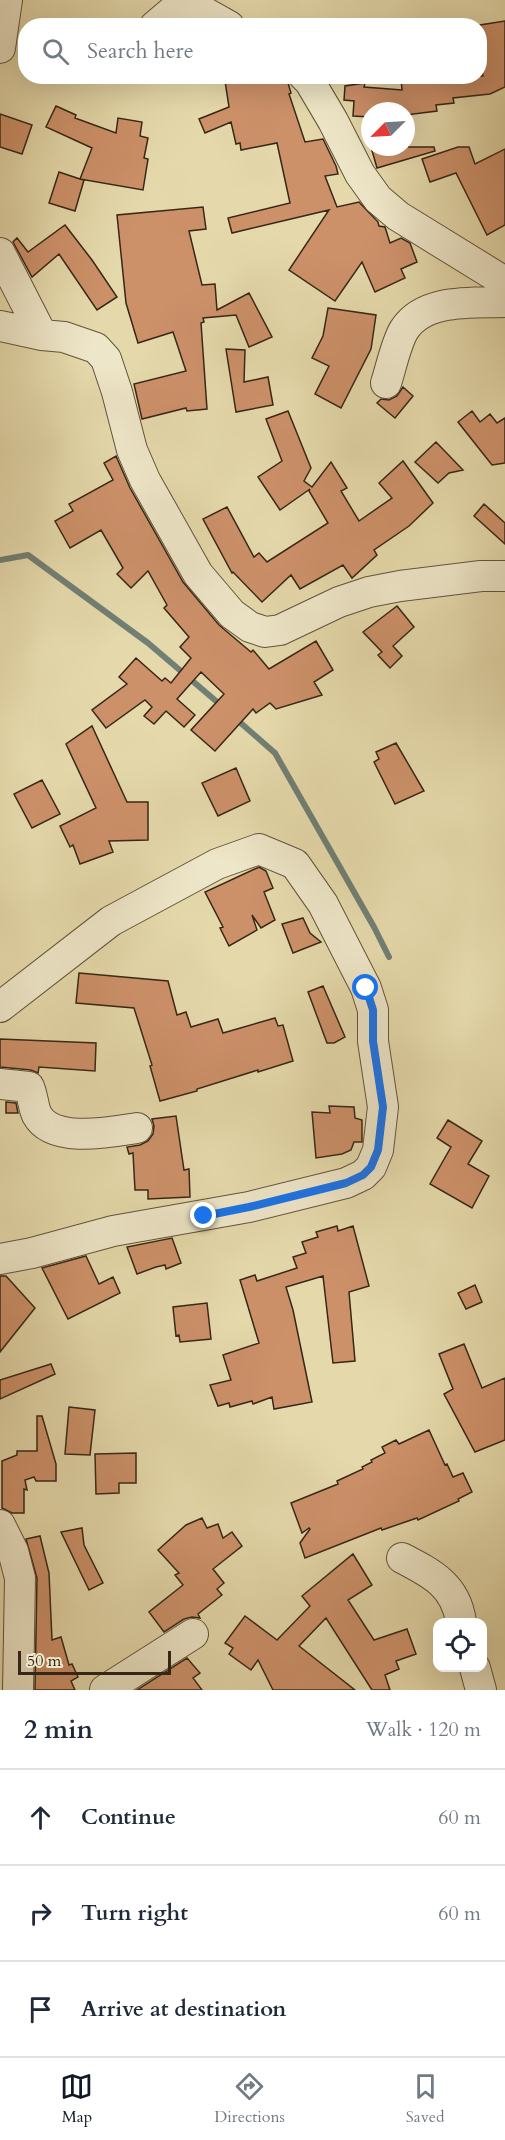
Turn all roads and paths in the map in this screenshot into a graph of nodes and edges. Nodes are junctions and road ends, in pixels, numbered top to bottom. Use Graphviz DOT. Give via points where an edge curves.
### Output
graph roads {
  1 [pos="7,0"];
  2 [pos="164,18"];
  3 [pos="215,18"];
  4 [pos="10,43"];
  5 [pos="311,84"];
  6 [pos="0,253"];
  7 [pos="505,282"];
  8 [pos="505,302"];
  9 [pos="0,326"];
  10 [pos="42,335"];
  11 [pos="386,383"];
  12 [pos="505,576"];
  13 [pos="0,1007"];
  14 [pos="0,1084"];
  15 [pos="137,1128"];
  16 [pos="0,1259"];
  17 [pos="0,1525"];
  18 [pos="402,1558"];
  19 [pos="460,1618"];
  20 [pos="193,1634"];
  21 [pos="476,1672"];
  22 [pos="18,1690"];
  23 [pos="105,1690"];
  24 [pos="481,1690"];
  1 -- 4 [label="street"];
  2 -- 3 [label="street" via="175,9 197,8"];
  5 -- 7 [label="street" via="360,174 378,199 398,216"];
  6 -- 10 [label="street"];
  8 -- 11 [label="street" via="454,304 414,318 403,331"];
  9 -- 10 [label="street"];
  10 -- 12 [label="street" via="64,337 96,348 106,360 132,450 145,480 198,574 232,614 250,627 265,632 280,630 369,592"];
  13 -- 16 [label="street" via="111,921 217,864 259,849 295,864 323,904 366,988 373,1010 373,1041 383,1107 378,1150 371,1167 346,1183 249,1207 113,1231"];
  14 -- 15 [label="street" via="30,1087 37,1114 57,1130 98,1134"];
  17 -- 22 [label="street" via="14,1551 20,1578"];
  18 -- 19 [label="street" via="427,1571 447,1588 459,1605"];
  20 -- 23 [label="street"];
  21 -- 24 [label="street"];
}
